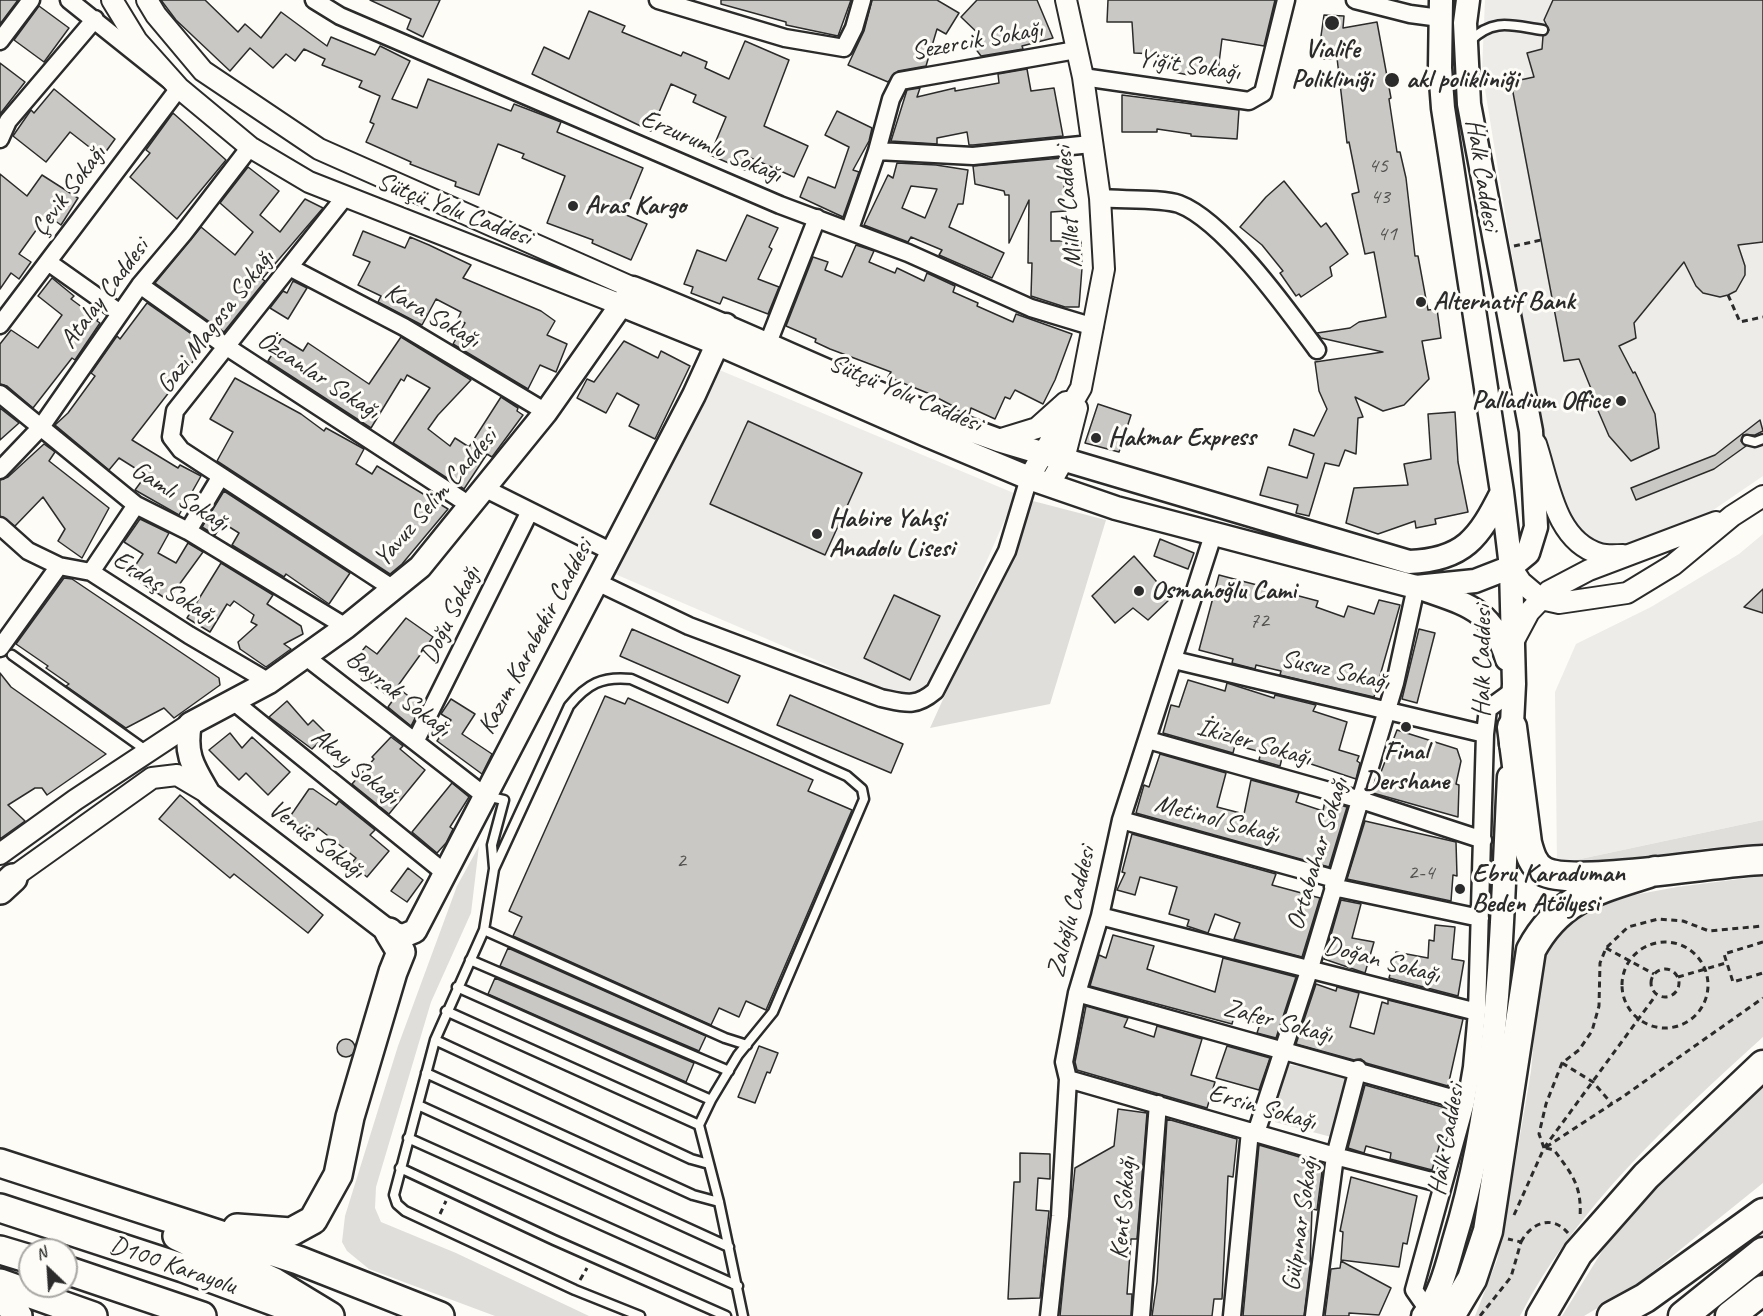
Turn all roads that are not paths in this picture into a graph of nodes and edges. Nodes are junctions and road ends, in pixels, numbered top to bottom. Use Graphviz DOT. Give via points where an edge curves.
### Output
graph roads {
  1 [pos="31,0"];
  2 [pos="69,0"];
  3 [pos="112,0"];
  4 [pos="147,0"];
  5 [pos="314,0"];
  6 [pos="658,0"];
  7 [pos="862,0"];
  8 [pos="1051,0"];
  9 [pos="1066,0"];
  10 [pos="1286,0"];
  11 [pos="1355,0"];
  12 [pos="1468,0"];
  13 [pos="1441,9"];
  14 [pos="95,19"];
  15 [pos="1072,25"];
  16 [pos="1543,30"];
  17 [pos="0,41"];
  18 [pos="1466,45"];
  19 [pos="1076,50"];
  20 [pos="203,71"];
  21 [pos="1083,77"];
  22 [pos="179,88"];
  23 [pos="0,137"];
  24 [pos="1092,144"];
  25 [pos="250,147"];
  26 [pos="877,151"];
  27 [pos="344,198"];
  28 [pos="1100,198"];
  29 [pos="817,218"];
  30 [pos="850,230"];
  31 [pos="48,262"];
  32 [pos="291,268"];
  33 [pos="140,285"];
  34 [pos="628,297"];
  35 [pos="120,313"];
  36 [pos="0,325"];
  37 [pos="1094,327"];
  38 [pos="722,334"];
  39 [pos="768,343"];
  40 [pos="227,347"];
  41 [pos="1317,350"];
  42 [pos="1082,388"];
  43 [pos="0,394"];
  44 [pos="546,412"];
  45 [pos="40,427"];
  46 [pos="1531,431"];
  47 [pos="1763,439"];
  48 [pos="998,440"];
  49 [pos="1747,440"];
  50 [pos="1054,456"];
  51 [pos="0,470"];
  52 [pos="221,476"];
  53 [pos="1039,481"];
  54 [pos="486,489"];
  55 [pos="1502,492"];
  56 [pos="1763,496"];
  57 [pos="1223,504"];
  58 [pos="136,505"];
  59 [pos="471,506"];
  60 [pos="530,511"];
  61 [pos="1732,516"];
  62 [pos="0,526"];
  63 [pos="188,531"];
  64 [pos="1214,532"];
  65 [pos="612,552"];
  66 [pos="1626,556"];
  67 [pos="59,566"];
  68 [pos="1511,567"];
  69 [pos="91,572"];
  70 [pos="597,582"];
  71 [pos="1416,586"];
  72 [pos="395,590"];
  73 [pos="1541,599"];
  74 [pos="346,627"];
  75 [pos="1513,642"];
  76 [pos="6,652"];
  77 [pos="306,657"];
  78 [pos="1174,660"];
  79 [pos="269,682"];
  80 [pos="1514,687"];
  81 [pos="233,700"];
  82 [pos="1387,709"];
  83 [pos="190,724"];
  84 [pos="1512,727"];
  85 [pos="1485,734"];
  86 [pos="416,740"];
  87 [pos="1148,740"];
  88 [pos="147,751"];
  89 [pos="208,795"];
  90 [pos="485,796"];
  91 [pos="1361,800"];
  92 [pos="1121,820"];
  93 [pos="1483,840"];
  94 [pos="0,854"];
  95 [pos="1763,860"];
  96 [pos="494,869"];
  97 [pos="1655,871"];
  98 [pos="445,873"];
  99 [pos="3,880"];
  100 [pos="1334,883"];
  101 [pos="1100,916"];
  102 [pos="1480,918"];
  103 [pos="484,930"];
  104 [pos="390,932"];
  105 [pos="470,960"];
  106 [pos="1311,968"];
  107 [pos="457,987"];
  108 [pos="1077,993"];
  109 [pos="446,1011"];
  110 [pos="1477,1012"];
  111 [pos="435,1040"];
  112 [pos="747,1045"];
  113 [pos="1282,1051"];
  114 [pos="1763,1065"];
  115 [pos="1358,1070"];
  116 [pos="729,1071"];
  117 [pos="426,1073"];
  118 [pos="1068,1079"];
  119 [pos="711,1100"];
  120 [pos="1466,1102"];
  121 [pos="1158,1104"];
  122 [pos="418,1106"];
  123 [pos="699,1125"];
  124 [pos="1253,1132"];
  125 [pos="408,1137"];
  126 [pos="1335,1156"];
  127 [pos="0,1164"];
  128 [pos="709,1164"];
  129 [pos="400,1168"];
  130 [pos="1443,1184"];
  131 [pos="0,1188"];
  132 [pos="719,1202"];
  133 [pos="0,1208"];
  134 [pos="168,1217"];
  135 [pos="1760,1217"];
  136 [pos="729,1247"];
  137 [pos="0,1250"];
  138 [pos="1763,1252"];
  139 [pos="18,1255"];
  140 [pos="78,1275"];
  141 [pos="78,1277"];
  142 [pos="0,1282"];
  143 [pos="274,1282"];
  144 [pos="738,1286"];
  145 [pos="1763,1290"];
  146 [pos="0,1298"];
  147 [pos="1434,1314"];
  148 [pos="18,1316"];
  149 [pos="93,1316"];
  150 [pos="160,1316"];
  151 [pos="202,1316"];
  152 [pos="312,1316"];
  153 [pos="330,1316"];
  154 [pos="440,1316"];
  155 [pos="640,1316"];
  156 [pos="726,1316"];
  157 [pos="743,1316"];
  158 [pos="1049,1316"];
  159 [pos="1141,1316"];
  160 [pos="1232,1316"];
  161 [pos="1314,1316"];
  162 [pos="1541,1316"];
  163 [pos="1612,1316"];
  164 [pos="1638,1316"];
  165 [pos="1683,1316"];
  166 [pos="1730,1316"];
  1 -- 17 [label="street"];
  2 -- 14 [label="street, Sütçü Yolu Caddesi"];
  3 -- 22 [label="street, Sütçü Yolu Caddesi" via="137,41"];
  4 -- 20 [label="street, Sütçü Yolu Caddesi"];
  5 -- 29 [label="street, Erzurumlu Sokağı" via="340,16 488,81"];
  6 -- 7 [label="street" via="785,38 844,48"];
  8 -- 15 [label="street"];
  9 -- 15 [label="street, Millet Caddesi"];
  10 -- 21 [label="street, Yiğit Sokağı" via="1263,93 1249,101"];
  11 -- 13 [label="street" via="1410,14"];
  12 -- 18 [label="main road, Halk Caddesi"];
  13 -- 55 [label="main road, Halk Caddesi" via="1443,108"];
  14 -- 22 [label="street, Sütçü Yolu Caddesi"];
  14 -- 23 [label="street" via="8,121"];
  15 -- 19 [label="street, Millet Caddesi"];
  16 -- 18 [label="lane" via="1499,24 1481,30"];
  18 -- 46 [label="main road, Halk Caddesi" via="1469,104"];
  19 -- 21 [label="street, Millet Caddesi"];
  19 -- 26 [label="street, Sezercik Sokağı" via="900,81"];
  20 -- 22 [label="street"];
  20 -- 34 [label="street, Sütçü Yolu Caddesi" via="319,149"];
  21 -- 24 [label="street, Millet Caddesi"];
  22 -- 25 [label="street, Sütçü Yolu Caddesi"];
  22 -- 31 [label="street, Çevik Sokağı"];
  24 -- 26 [label="street" via="973,156"];
  24 -- 28 [label="street, Millet Caddesi"];
  25 -- 27 [label="street, Sütçü Yolu Caddesi"];
  25 -- 33 [label="street, Atalay Caddesi"];
  26 -- 30 [label="street, Sezercik Sokağı"];
  27 -- 32 [label="street, Gazi Magosa Sokağı"];
  27 -- 34 [label="street, Sütçü Yolu Caddesi"];
  28 -- 37 [label="street, Millet Caddesi" via="1104,269"];
  28 -- 41 [label="street" via="1177,203 1200,216 1249,262"];
  29 -- 30 [label="street, Erzurumlu Sokağı"];
  29 -- 39 [label="street"];
  30 -- 37 [label="street, Erzurumlu Sokağı" via="1030,308"];
  31 -- 35 [label="street"];
  31 -- 36 [label="street, Çevik Sokağı"];
  32 -- 40 [label="street, Gazi Magosa Sokağı"];
  32 -- 44 [label="street, Kara Sokağı" via="404,327"];
  33 -- 35 [label="street, Atalay Caddesi"];
  33 -- 40 [label="street, Özcanlar Sokağı"];
  34 -- 38 [label="main road, Sütçü Yolu Caddesi"];
  34 -- 44 [label="main road, Yavuz Selim Caddesi"];
  35 -- 45 [label="street, Atalay Caddesi"];
  37 -- 42 [label="street, Millet Caddesi"];
  38 -- 39 [label="main road, Sütçü Yolu Caddesi"];
  38 -- 53 [label="main road, Sütçü Yolu Caddesi"];
  38 -- 65 [label="main road, Kazım Karabekir Caddesi"];
  39 -- 48 [label="main road, Sütçü Yolu Caddesi" via="932,416"];
  40 -- 52 [label="street, Gazi Magosa Sokağı" via="175,411 171,437 181,450"];
  40 -- 59 [label="street, Özcanlar Sokağı"];
  42 -- 48 [label="street" via="1037,428"];
  42 -- 50 [label="street, Millet Caddesi"];
  43 -- 45 [label="street, Gamlı Sokağı"];
  44 -- 54 [label="main road, Yavuz Selim Caddesi"];
  45 -- 51 [label="street, Atalay Caddesi"];
  45 -- 58 [label="street, Gamlı Sokağı"];
  46 -- 66 [label="street" via="1564,527 1577,543 1600,554"];
  46 -- 68 [label="main road, Sütçü Yolu Caddesi" via="1536,527 1528,553"];
  47 -- 49 [label="lane"];
  48 -- 50 [label="main road, Sütçü Yolu Caddesi"];
  50 -- 53 [label="street, Millet Caddesi"];
  50 -- 57 [label="main road, Sütçü Yolu Caddesi"];
  52 -- 63 [label="street"];
  52 -- 72 [label="street, Gazi Magosa Sokağı"];
  53 -- 64 [label="main road, Sütçü Yolu Caddesi" via="1116,508"];
  53 -- 70 [label="street" via="1022,508 1007,551 935,691 922,702 881,698 689,626"];
  54 -- 59 [label="main road, Yavuz Selim Caddesi"];
  54 -- 60 [label="street"];
  55 -- 57 [label="main road, Sütçü Yolu Caddesi" via="1476,538 1457,552 1434,561 1409,561"];
  55 -- 68 [label="main road, Halk Caddesi"];
  56 -- 61 [label="street"];
  57 -- 64 [label="main road"];
  58 -- 63 [label="street, Gamlı Sokağı"];
  58 -- 69 [label="street"];
  59 -- 72 [label="main road, Yavuz Selim Caddesi" via="420,567"];
  60 -- 65 [label="street"];
  60 -- 86 [label="street, Doğu Sokağı"];
  61 -- 66 [label="street"];
  61 -- 73 [label="street" via="1672,565 1627,592 1559,603"];
  62 -- 67 [label="street, Erdaş Sokağı" via="28,551"];
  63 -- 74 [label="street, Gamlı Sokağı"];
  64 -- 71 [label="main road, Sütçü Yolu Caddesi"];
  64 -- 78 [label="street, Zaloğlu Caddesi"];
  65 -- 70 [label="main road, Kazım Karabekir Caddesi"];
  66 -- 73 [label="street" via="1549,591"];
  67 -- 69 [label="street, Erdaş Sokağı"];
  67 -- 76 [label="street"];
  68 -- 71 [label="main road, Sütçü Yolu Caddesi" via="1475,581"];
  68 -- 73 [label="street"];
  68 -- 75 [label="main road, Halk Caddesi"];
  69 -- 79 [label="street, Erdaş Sokağı"];
  70 -- 90 [label="main road, Kazım Karabekir Caddesi"];
  71 -- 80 [label="main road" via="1481,612 1499,637"];
  71 -- 82 [label="street, Ortabahar Sokağı"];
  72 -- 74 [label="main road, Yavuz Selim Caddesi"];
  73 -- 75 [label="street"];
  74 -- 77 [label="main road, Yavuz Selim Caddesi"];
  75 -- 80 [label="main road, Halk Caddesi"];
  76 -- 88 [label="lane"];
  77 -- 79 [label="main road, Yavuz Selim Caddesi"];
  77 -- 86 [label="street, Bayrak Sokağı"];
  78 -- 82 [label="street, Susuz Sokağı"];
  78 -- 87 [label="street, Zaloğlu Caddesi"];
  79 -- 81 [label="main road, Yavuz Selim Caddesi"];
  80 -- 84 [label="main road, Halk Caddesi"];
  80 -- 85 [label="street" via="1488,709"];
  81 -- 83 [label="main road, Yavuz Selim Caddesi"];
  81 -- 98 [label="street, Akay Sokağı"];
  82 -- 85 [label="street, Susuz Sokağı"];
  82 -- 91 [label="street, Ortabahar Sokağı"];
  83 -- 88 [label="street, Yavuz Selim Caddesi"];
  83 -- 89 [label="main road" via="187,743 191,763"];
  84 -- 97 [label="highway" via="1527,843 1530,857 1542,870 1565,876"];
  84 -- 147 [label="main road, Halk Caddesi" via="1496,1018 1468,1198"];
  85 -- 93 [label="street"];
  86 -- 90 [label="street, Bayrak Sokağı"];
  87 -- 91 [label="street, İkizler Sokağı"];
  87 -- 92 [label="street, Zaloğlu Caddesi"];
  88 -- 94 [label="street, Yavuz Selim Caddesi"];
  89 -- 99 [label="street" via="177,775 152,778"];
  89 -- 104 [label="main road, Venüs Sokağı"];
  90 -- 96 [label="lane" via="504,800 492,845"];
  90 -- 98 [label="main road, Kazım Karabekir Caddesi"];
  91 -- 93 [label="street, İkizler Sokağı"];
  91 -- 100 [label="street, Ortabahar Sokağı"];
  92 -- 100 [label="street, Metinol Sokağı"];
  92 -- 101 [label="street, Zaloğlu Caddesi"];
  93 -- 102 [label="street"];
  95 -- 97 [label="highway"];
  96 -- 103 [label="lane"];
  96 -- 112 [label="lane" via="569,706 582,690 600,679 631,679 847,776 862,789 861,809 773,1012"];
  97 -- 147 [label="highway" via="1577,899 1556,914 1530,950 1488,1231 1472,1280"];
  98 -- 104 [label="main road, Kazım Karabekir Caddesi" via="415,931 403,936"];
  100 -- 102 [label="street, Metinol Sokağı"];
  100 -- 106 [label="street, Ortabahar Sokağı"];
  101 -- 106 [label="street, Doğan Sokağı"];
  101 -- 108 [label="street, Zaloğlu Caddesi"];
  102 -- 110 [label="street"];
  103 -- 105 [label="lane"];
  103 -- 112 [label="lane"];
  104 -- 134 [label="highway" via="401,952 400,959 350,1117 338,1175 313,1220 291,1232 260,1232"];
  105 -- 107 [label="lane"];
  105 -- 116 [label="lane"];
  106 -- 110 [label="street, Doğan Sokağı"];
  106 -- 113 [label="street, Ortabahar Sokağı"];
  107 -- 109 [label="lane"];
  107 -- 119 [label="lane"];
  108 -- 113 [label="street, Zafer Sokağı"];
  108 -- 118 [label="street, Zaloğlu Caddesi" via="1064,1062"];
  109 -- 111 [label="lane"];
  109 -- 123 [label="lane"];
  110 -- 120 [label="street"];
  111 -- 117 [label="lane"];
  111 -- 128 [label="lane"];
  112 -- 116 [label="lane"];
  113 -- 115 [label="street, Zafer Sokağı"];
  113 -- 124 [label="street, Ortabahar Sokağı"];
  114 -- 162 [label="highway" via="1577,1241"];
  115 -- 120 [label="street, Zafer Sokağı"];
  115 -- 126 [label="street, Gülpınar Sokağı"];
  116 -- 119 [label="lane"];
  117 -- 122 [label="lane"];
  117 -- 132 [label="lane" via="693,1195"];
  118 -- 121 [label="street, Ersin Sokağı"];
  118 -- 158 [label="street, Zaloğlu Caddesi"];
  119 -- 123 [label="lane"];
  120 -- 130 [label="street"];
  121 -- 124 [label="street, Ersin Sokağı"];
  121 -- 159 [label="street, Kent Sokağı"];
  122 -- 125 [label="lane"];
  122 -- 136 [label="lane"];
  123 -- 128 [label="lane"];
  124 -- 126 [label="street, Ersin Sokağı"];
  124 -- 160 [label="street, Ortabahar Sokağı"];
  125 -- 129 [label="lane"];
  125 -- 144 [label="lane"];
  126 -- 130 [label="street, Ersin Sokağı"];
  126 -- 161 [label="street, Gülpınar Sokağı"];
  127 -- 134 [label="highway"];
  127 -- 143 [label="highway" via="198,1245"];
  128 -- 132 [label="lane"];
  129 -- 155 [label="lane" via="394,1195 405,1211"];
  129 -- 156 [label="lane"];
  130 -- 147 [label="street" via="1414,1290"];
  131 -- 143 [label="highway"];
  132 -- 136 [label="lane"];
  133 -- 152 [label="highway, D100 Karayolu" via="183,1268"];
  134 -- 154 [label="highway" via="298,1260"];
  135 -- 163 [label="highway" via="1645,1298"];
  135 -- 164 [label="highway"];
  136 -- 144 [label="lane"];
  137 -- 139 [label="highway"];
  138 -- 165 [label="highway"];
  140 -- 151 [label="highway, D100 Karayolu"];
  141 -- 150 [label="highway"];
  142 -- 149 [label="highway"];
  143 -- 153 [label="highway"];
  144 -- 157 [label="lane"];
  145 -- 166 [label="highway"];
  146 -- 148 [label="highway"];
}
